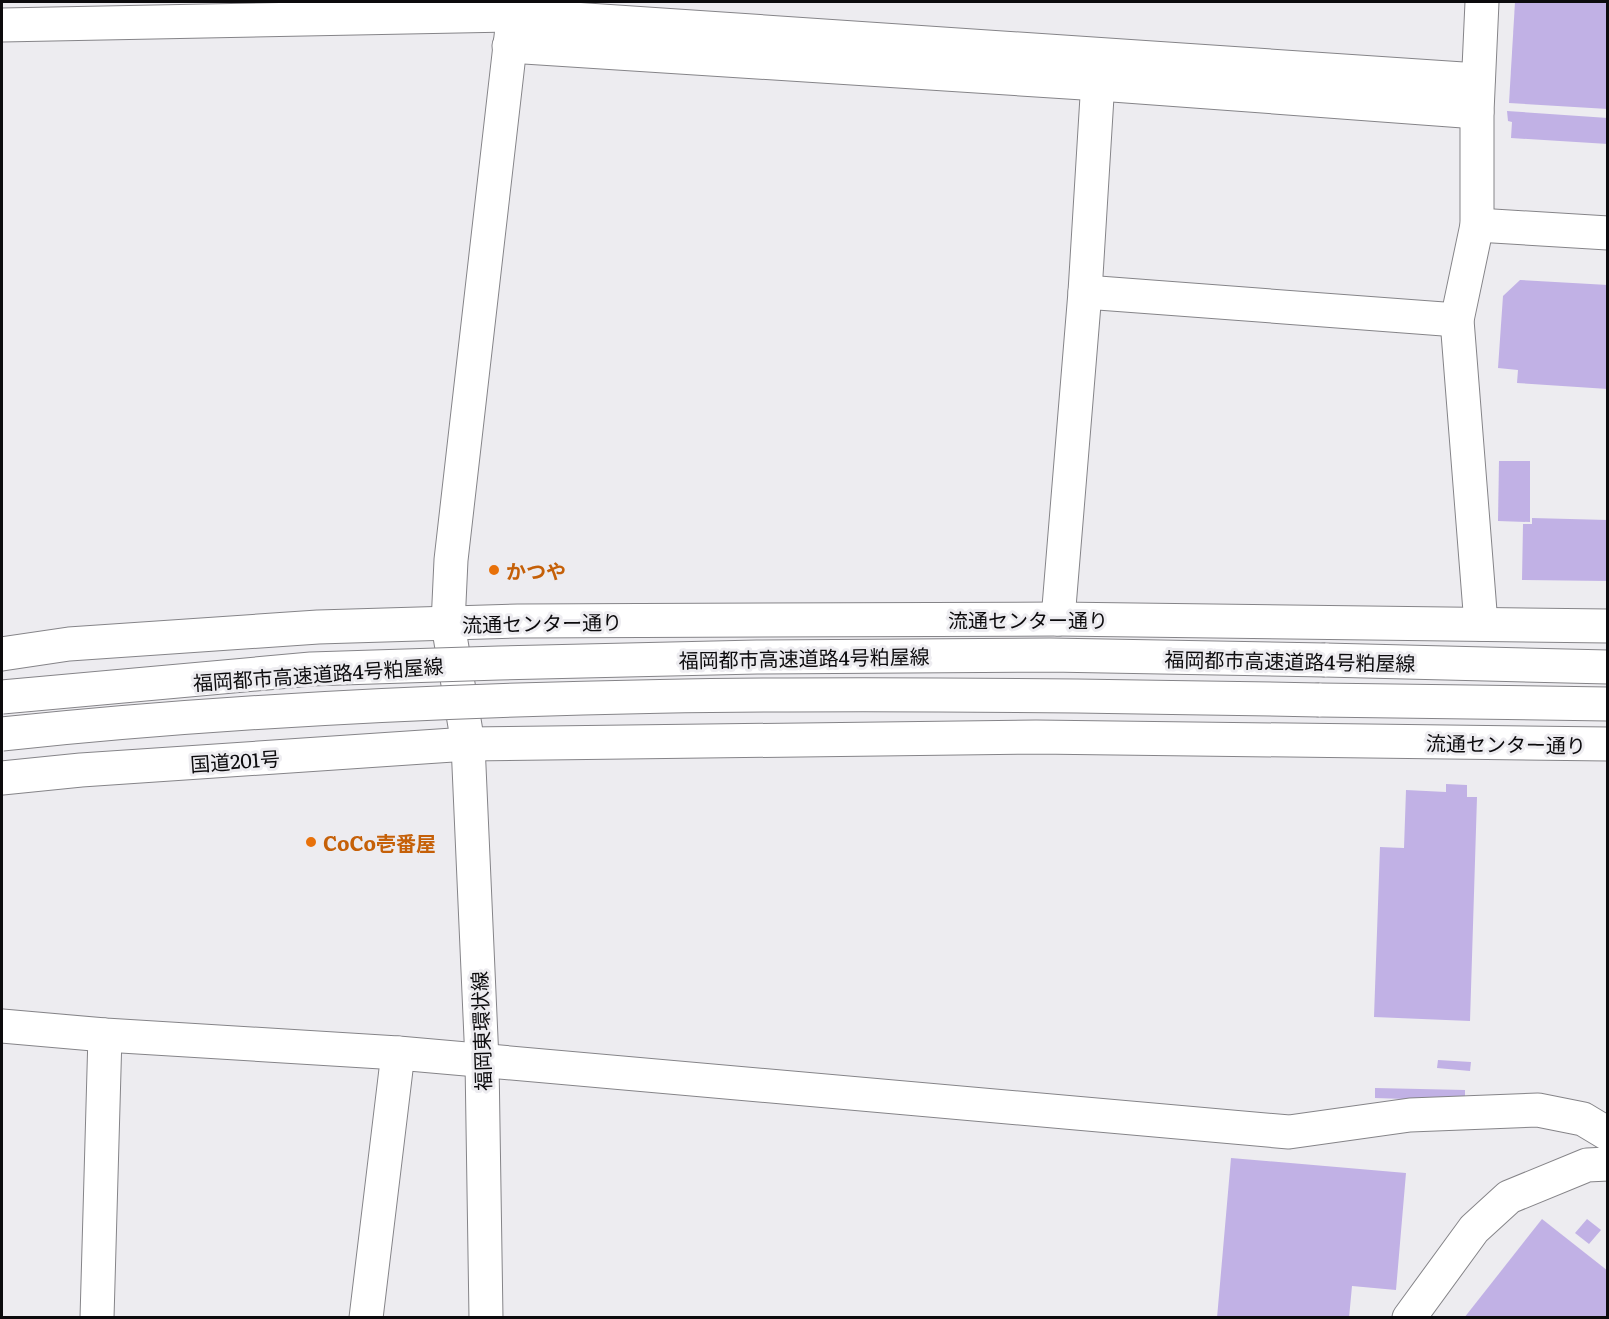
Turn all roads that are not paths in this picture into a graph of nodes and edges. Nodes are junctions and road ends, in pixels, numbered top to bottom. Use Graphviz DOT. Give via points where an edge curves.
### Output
graph roads {
  1 [pos="1482,2"];
  2 [pos="512,21"];
  3 [pos="2,25"];
  4 [pos="1099,69"];
  5 [pos="1478,80"];
  6 [pos="1477,112"];
  7 [pos="1477,225"];
  8 [pos="1608,233"];
  9 [pos="1085,292"];
  10 [pos="1457,320"];
  11 [pos="1058,619"];
  12 [pos="448,624"];
  13 [pos="1481,624"];
  14 [pos="1608,627"];
  15 [pos="2,654"];
  16 [pos="1608,667"];
  17 [pos="2,697"];
  18 [pos="1608,704"];
  19 [pos="2,734"];
  20 [pos="468,744"];
  21 [pos="1608,744"];
  22 [pos="2,778"];
  23 [pos="2,1026"];
  24 [pos="105,1035"];
  25 [pos="398,1053"];
  26 [pos="482,1061"];
  27 [pos="1608,1134"];
  28 [pos="1608,1164"];
  29 [pos="97,1317"];
  30 [pos="366,1317"];
  31 [pos="486,1317"];
  32 [pos="1409,1317"];
  1 -- 5 [label="main road"];
  2 -- 3 [label="main road"];
  2 -- 4 [label="main road"];
  2 -- 12 [label="main road, 福岡東環状線" via="452,549"];
  4 -- 5 [label="main road"];
  4 -- 6 [label="main road"];
  4 -- 9 [label="main road"];
  5 -- 6 [label="main road"];
  6 -- 7 [label="main road"];
  7 -- 8 [label="main road"];
  7 -- 10 [label="main road"];
  9 -- 10 [label="main road"];
  9 -- 11 [label="main road"];
  10 -- 13 [label="main road"];
  11 -- 12 [label="main road, 流通センター通り"];
  11 -- 13 [label="main road, 流通センター通り"];
  12 -- 15 [label="main road" via="318,627 81,643"];
  12 -- 20 [label="main road, 福岡東環状線"];
  13 -- 14 [label="main road, 流通センター通り"];
  16 -- 17 [label="main road, 福岡都市高速道路4号粕屋線, bridge" via="1039,655 745,657 311,669"];
  18 -- 19 [label="main road, 福岡都市高速道路4号粕屋線, bridge" via="1020,694 477,700 304,708"];
  20 -- 21 [label="main road, 流通センター通り" via="1036,737"];
  20 -- 22 [label="main road, 国道201号"];
  20 -- 26 [label="main road, 福岡東環状線"];
  23 -- 24 [label="main road"];
  24 -- 25 [label="main road"];
  24 -- 29 [label="main road"];
  25 -- 26 [label="main road"];
  25 -- 30 [label="main road"];
  26 -- 27 [label="main road" via="1289,1132 1410,1115 1538,1110 1583,1119"];
  26 -- 31 [label="main road, 福岡東環状線"];
  28 -- 32 [label="main road" via="1587,1165 1509,1197 1474,1229"];
}
